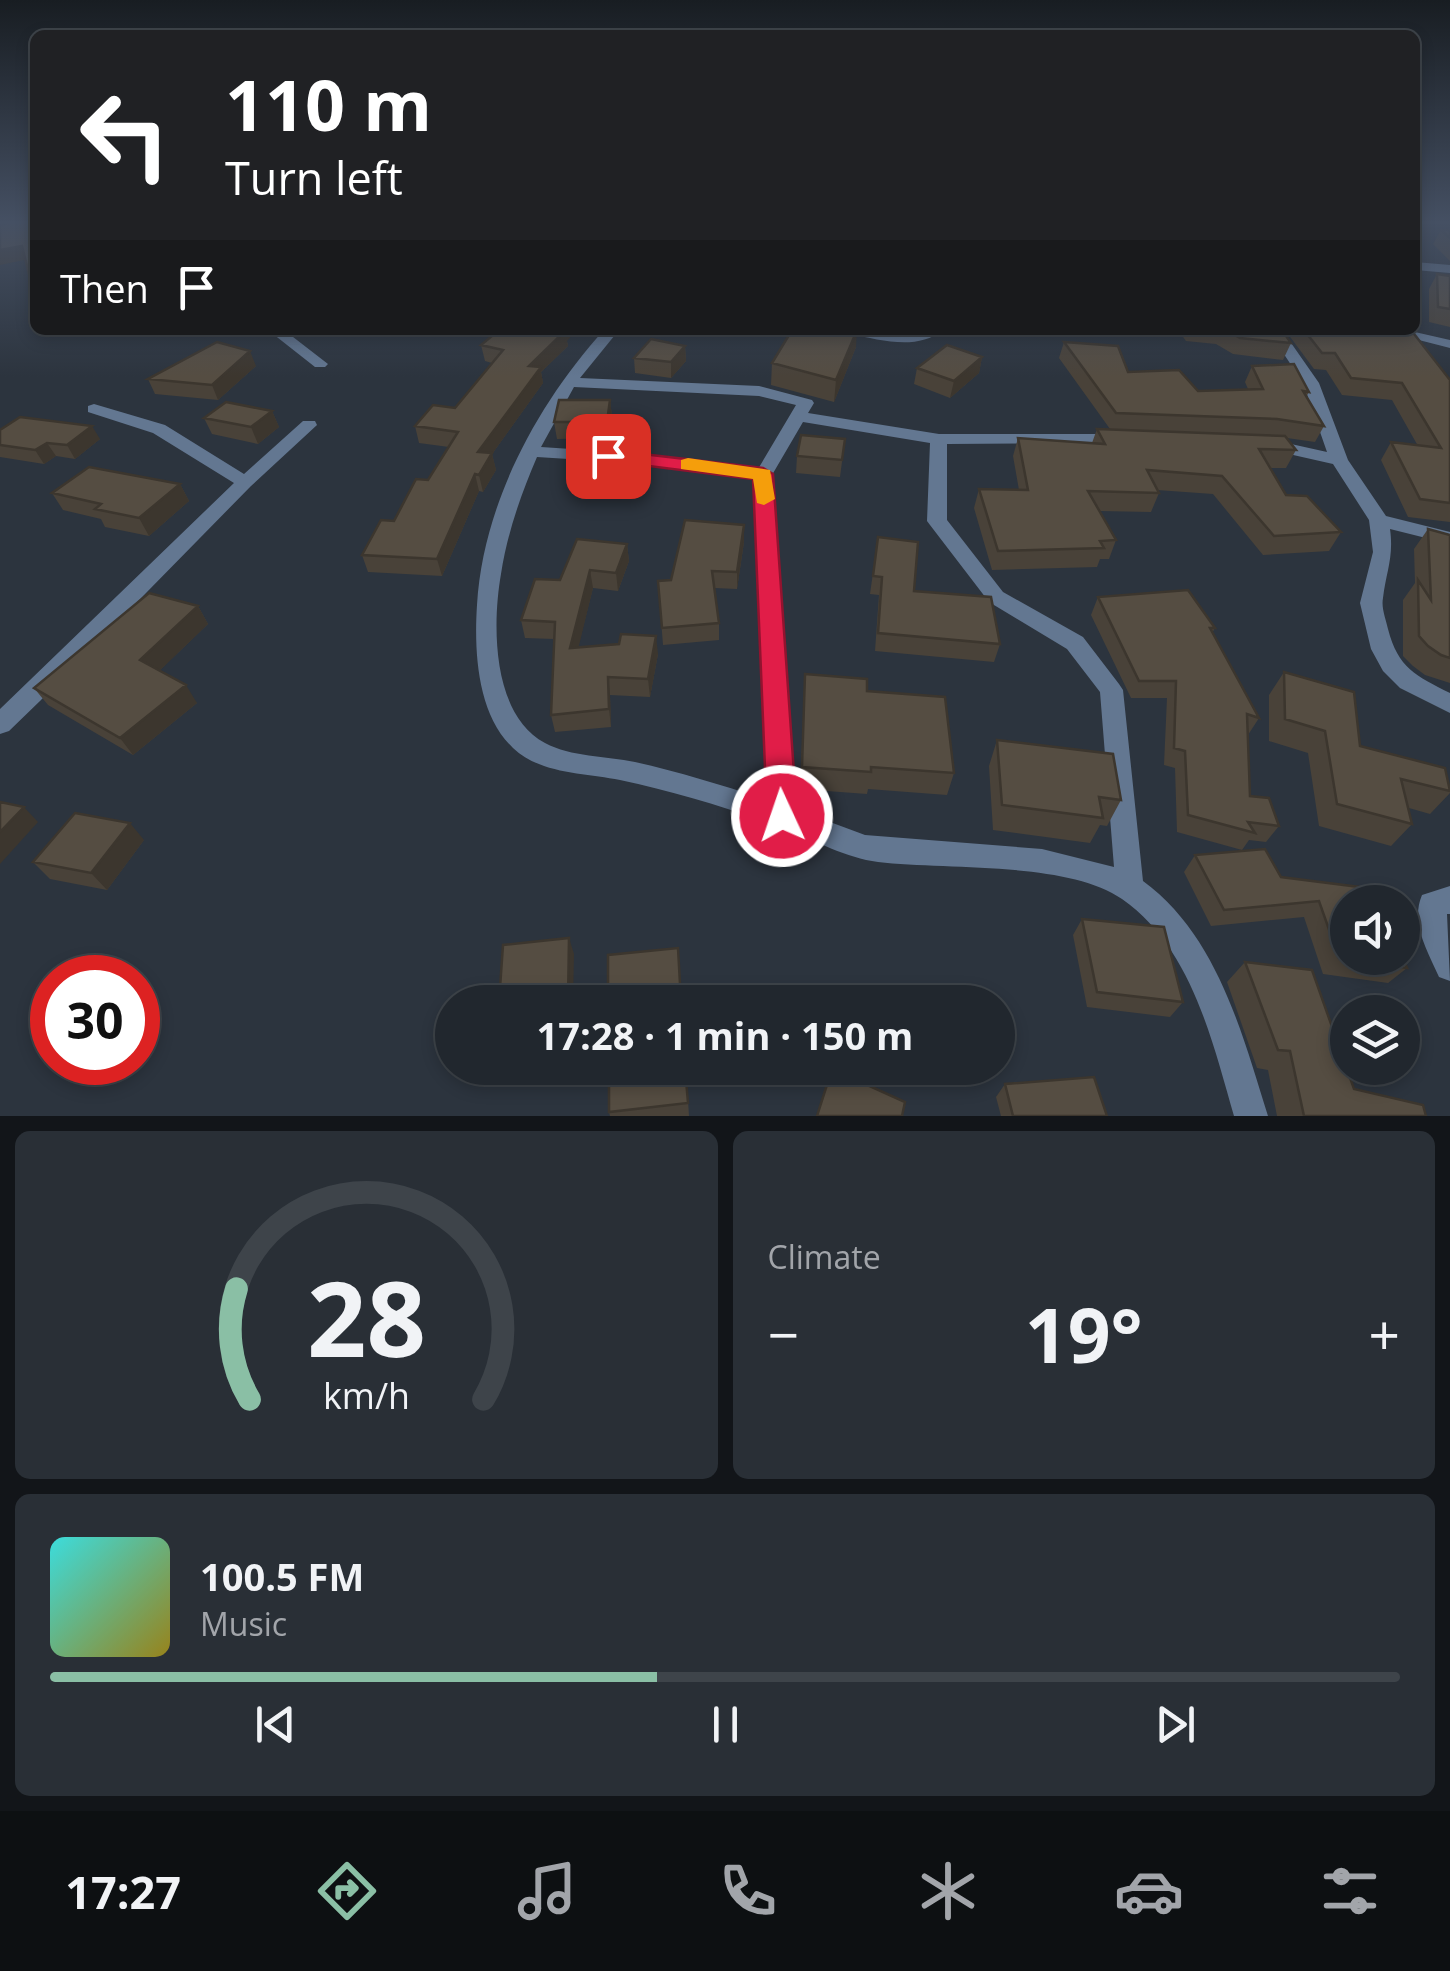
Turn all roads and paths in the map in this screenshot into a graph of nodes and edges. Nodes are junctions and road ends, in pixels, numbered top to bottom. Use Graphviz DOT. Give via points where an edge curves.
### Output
graph roads {
  1 [pos="282,335"];
  2 [pos="607,335"];
  3 [pos="888,335"];
  4 [pos="928,335"];
  5 [pos="1278,335"];
  6 [pos="1412,335"];
  7 [pos="1450,344"];
  8 [pos="320,364"];
  9 [pos="570,382"];
  10 [pos="94,409"];
  11 [pos="798,416"];
  12 [pos="310,426"];
  13 [pos="1132,438"];
  14 [pos="939,439"];
  15 [pos="1252,443"];
  16 [pos="530,450"];
  17 [pos="1339,460"];
  18 [pos="763,474"];
  19 [pos="244,482"];
  20 [pos="1379,520"];
  21 [pos="1450,538"];
  22 [pos="1450,704"];
  23 [pos="0,724"];
  24 [pos="782,816"];
  25 [pos="1130,888"];
  26 [pos="1450,900"];
  27 [pos="1450,966"];
  28 [pos="1251,1116"];
  1 -- 8 [label="street"];
  2 -- 9 [label="street"];
  3 -- 4 [label="street"];
  5 -- 17 [label="street" via="1311,383"];
  6 -- 7 [label="street"];
  9 -- 11 [label="street" via="760,391 806,403"];
  9 -- 16 [label="street"];
  10 -- 19 [label="street" via="160,429"];
  11 -- 14 [label="street"];
  11 -- 18 [label="street"];
  12 -- 19 [label="street"];
  13 -- 14 [label="street"];
  14 -- 25 [label="street" via="938,521 996,597 1075,642 1111,690"];
  15 -- 17 [label="street"];
  16 -- 18 [label="street"];
  16 -- 24 [label="street" via="504,515 488,588 487,660 501,708 522,742 567,762 618,769"];
  17 -- 20 [label="street"];
  18 -- 24 [label="street"];
  19 -- 23 [label="street"];
  20 -- 21 [label="street"];
  20 -- 22 [label="street" via="1382,552 1371,604 1382,649 1408,682"];
  24 -- 25 [label="street" via="870,849 1076,866"];
  25 -- 28 [label="street" via="1189,950"];
  26 -- 27 [label="street" via="1432,905 1434,930"];
}
